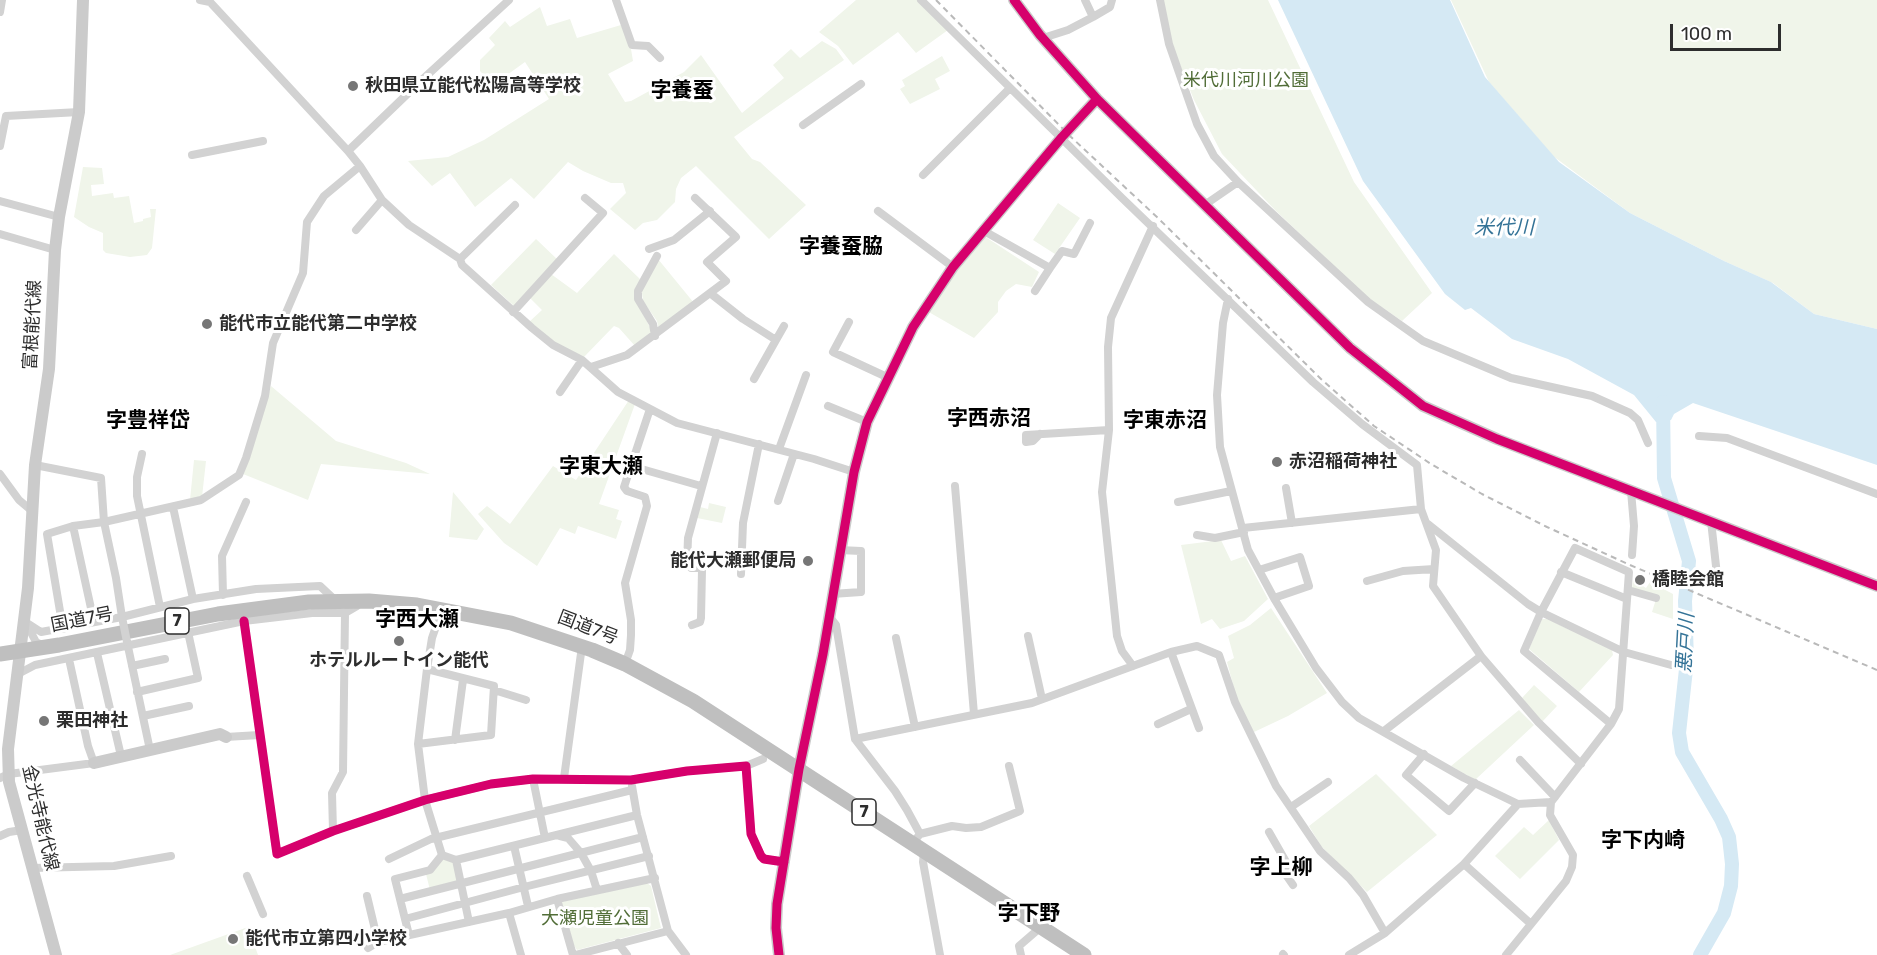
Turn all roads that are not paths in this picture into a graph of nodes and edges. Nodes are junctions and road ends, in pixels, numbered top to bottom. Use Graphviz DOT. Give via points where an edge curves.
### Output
graph roads {
  1 [pos="2,0"];
  2 [pos="83,0"];
  3 [pos="200,0"];
  4 [pos="509,0"];
  5 [pos="616,0"];
  6 [pos="921,0"];
  7 [pos="1014,0"];
  8 [pos="1085,0"];
  9 [pos="1112,0"];
  10 [pos="1160,0"];
  11 [pos="210,1"];
  12 [pos="0,12"];
  13 [pos="1093,17"];
  14 [pos="1043,38"];
  15 [pos="660,58"];
  16 [pos="861,84"];
  17 [pos="1011,88"];
  18 [pos="1097,99"];
  19 [pos="79,112"];
  20 [pos="3,115"];
  21 [pos="803,125"];
  22 [pos="1062,137"];
  23 [pos="263,141"];
  24 [pos="0,146"];
  25 [pos="348,151"];
  26 [pos="192,155"];
  27 [pos="360,166"];
  28 [pos="922,175"];
  29 [pos="1238,182"];
  30 [pos="585,198"];
  31 [pos="695,198"];
  32 [pos="382,200"];
  33 [pos="0,201"];
  34 [pos="1206,204"];
  35 [pos="515,205"];
  36 [pos="710,211"];
  37 [pos="878,211"];
  38 [pos="59,218"];
  39 [pos="1090,223"];
  40 [pos="1153,226"];
  41 [pos="356,230"];
  42 [pos="984,231"];
  43 [pos="0,234"];
  44 [pos="649,249"];
  45 [pos="55,250"];
  46 [pos="657,256"];
  47 [pos="460,259"];
  48 [pos="953,267"];
  49 [pos="1050,268"];
  50 [pos="1035,291"];
  51 [pos="710,293"];
  52 [pos="1228,299"];
  53 [pos="513,312"];
  54 [pos="849,322"];
  55 [pos="784,326"];
  56 [pos="655,336"];
  57 [pos="776,340"];
  58 [pos="582,360"];
  59 [pos="591,367"];
  60 [pos="806,375"];
  61 [pos="889,378"];
  62 [pos="754,379"];
  63 [pos="560,392"];
  64 [pos="828,406"];
  65 [pos="650,409"];
  66 [pos="867,422"];
  67 [pos="1109,430"];
  68 [pos="717,433"];
  69 [pos="1040,434"];
  70 [pos="1699,436"];
  71 [pos="1648,443"];
  72 [pos="759,444"];
  73 [pos="779,449"];
  74 [pos="142,454"];
  75 [pos="794,454"];
  76 [pos="34,465"];
  77 [pos="632,466"];
  78 [pos="854,472"];
  79 [pos="0,474"];
  80 [pos="701,486"];
  81 [pos="955,486"];
  82 [pos="1286,488"];
  83 [pos="1231,491"];
  84 [pos="1634,492"];
  85 [pos="1877,494"];
  86 [pos="778,501"];
  87 [pos="246,502"];
  88 [pos="1178,502"];
  89 [pos="173,507"];
  90 [pos="1421,509"];
  91 [pos="32,511"];
  92 [pos="140,513"];
  93 [pos="1711,521"];
  94 [pos="104,522"];
  95 [pos="1292,523"];
  96 [pos="1427,523"];
  97 [pos="73,526"];
  98 [pos="1243,530"];
  99 [pos="1197,535"];
  100 [pos="839,550"];
  101 [pos="1632,555"];
  102 [pos="1434,569"];
  103 [pos="1258,570"];
  104 [pos="1561,572"];
  105 [pos="741,573"];
  106 [pos="1367,581"];
  107 [pos="1718,584"];
  108 [pos="1877,586"];
  109 [pos="832,594"];
  110 [pos="223,595"];
  111 [pos="1628,595"];
  112 [pos="1274,598"];
  113 [pos="1656,598"];
  114 [pos="193,599"];
  115 [pos="160,607"];
  116 [pos="340,607"];
  117 [pos="442,609"];
  118 [pos="1541,612"];
  119 [pos="829,616"];
  120 [pos="122,617"];
  121 [pos="24,621"];
  122 [pos="244,621"];
  123 [pos="94,622"];
  124 [pos="692,625"];
  125 [pos="63,629"];
  126 [pos="188,632"];
  127 [pos="1028,636"];
  128 [pos="896,638"];
  129 [pos="127,644"];
  130 [pos="582,646"];
  131 [pos="47,647"];
  132 [pos="20,652"];
  133 [pos="97,652"];
  134 [pos="1171,652"];
  135 [pos="1624,652"];
  136 [pos="0,654"];
  137 [pos="1481,656"];
  138 [pos="69,658"];
  139 [pos="165,659"];
  140 [pos="626,664"];
  141 [pos="1671,665"];
  142 [pos="132,666"];
  143 [pos="1132,666"];
  144 [pos="427,669"];
  145 [pos="16,675"];
  146 [pos="463,680"];
  147 [pos="494,690"];
  148 [pos="137,692"];
  149 [pos="1042,699"];
  150 [pos="526,700"];
  151 [pos="189,706"];
  152 [pos="1191,709"];
  153 [pos="975,714"];
  154 [pos="143,716"];
  155 [pos="1158,724"];
  156 [pos="1611,724"];
  157 [pos="915,727"];
  158 [pos="1199,728"];
  159 [pos="1384,731"];
  160 [pos="260,735"];
  161 [pos="226,737"];
  162 [pos="855,739"];
  163 [pos="455,740"];
  164 [pos="418,744"];
  165 [pos="150,750"];
  166 [pos="1424,754"];
  167 [pos="121,756"];
  168 [pos="763,759"];
  169 [pos="1520,760"];
  170 [pos="94,763"];
  171 [pos="1581,764"];
  172 [pos="746,765"];
  173 [pos="1009,766"];
  174 [pos="799,769"];
  175 [pos="4,776"];
  176 [pos="564,778"];
  177 [pos="533,779"];
  178 [pos="631,780"];
  179 [pos="1328,782"];
  180 [pos="1475,783"];
  181 [pos="632,790"];
  182 [pos="1553,799"];
  183 [pos="425,800"];
  184 [pos="1518,804"];
  185 [pos="1291,807"];
  186 [pos="540,812"];
  187 [pos="637,815"];
  188 [pos="22,830"];
  189 [pos="333,831"];
  190 [pos="1269,832"];
  191 [pos="557,835"];
  192 [pos="0,836"];
  193 [pos="644,837"];
  194 [pos="436,838"];
  195 [pos="545,838"];
  196 [pos="919,843"];
  197 [pos="514,846"];
  198 [pos="581,853"];
  199 [pos="442,855"];
  200 [pos="171,856"];
  201 [pos="649,856"];
  202 [pos="389,859"];
  203 [pos="456,860"];
  204 [pos="784,862"];
  205 [pos="1464,864"];
  206 [pos="32,868"];
  207 [pos="520,868"];
  208 [pos="591,871"];
  209 [pos="247,876"];
  210 [pos="655,878"];
  211 [pos="460,884"];
  212 [pos="1293,885"];
  213 [pos="524,886"];
  214 [pos="597,890"];
  215 [pos="367,896"];
  216 [pos="400,899"];
  217 [pos="557,899"];
  218 [pos="465,903"];
  219 [pos="528,906"];
  220 [pos="509,913"];
  221 [pos="263,914"];
  222 [pos="405,919"];
  223 [pos="469,922"];
  224 [pos="1531,924"];
  225 [pos="1041,927"];
  226 [pos="668,931"];
  227 [pos="1385,933"];
  228 [pos="409,935"];
  229 [pos="378,942"];
  230 [pos="618,943"];
  231 [pos="368,948"];
  232 [pos="56,955"];
  233 [pos="521,955"];
  234 [pos="574,955"];
  235 [pos="627,955"];
  236 [pos="686,955"];
  237 [pos="779,955"];
  238 [pos="940,955"];
  239 [pos="1021,955"];
  240 [pos="1084,955"];
  241 [pos="1348,955"];
  242 [pos="1506,955"];
  1 -- 12 [label="street"];
  2 -- 19 [label="street, 富根能代線"];
  3 -- 11 [label="street"];
  4 -- 25 [label="street"];
  5 -- 15 [label="street" via="632,45 648,46"];
  6 -- 17 [label="street"];
  7 -- 14 [label="street"];
  8 -- 13 [label="street"];
  9 -- 13 [label="street" via="1110,8"];
  10 -- 29 [label="street" via="1169,44 1197,124 1214,156"];
  11 -- 25 [label="street"];
  13 -- 14 [label="street"];
  14 -- 18 [label="street"];
  16 -- 21 [label="street"];
  17 -- 22 [label="street"];
  17 -- 28 [label="street"];
  18 -- 22 [label="street"];
  18 -- 34 [label="street"];
  19 -- 20 [label="street"];
  19 -- 38 [label="street, 富根能代線"];
  20 -- 24 [label="street"];
  22 -- 40 [label="street"];
  22 -- 42 [label="street"];
  23 -- 26 [label="street"];
  25 -- 27 [label="street"];
  27 -- 32 [label="street"];
  27 -- 89 [label="street" via="324,196 307,222 303,273 273,343 264,396 239,475 201,500"];
  29 -- 34 [label="street"];
  29 -- 71 [label="street" via="1368,302 1423,341 1511,378 1592,396 1613,405 1638,420"];
  30 -- 53 [label="street" via="603,213"];
  31 -- 36 [label="street"];
  32 -- 41 [label="street"];
  32 -- 47 [label="street" via="409,225"];
  33 -- 38 [label="street"];
  34 -- 84 [label="street" via="1350,348 1423,406"];
  35 -- 47 [label="street"];
  36 -- 44 [label="street" via="674,240"];
  36 -- 51 [label="street" via="736,237 707,262 726,281"];
  37 -- 48 [label="street"];
  38 -- 45 [label="street, 富根能代線"];
  39 -- 49 [label="street" via="1074,254 1062,251"];
  40 -- 52 [label="street"];
  40 -- 67 [label="street" via="1111,318"];
  42 -- 48 [label="street"];
  42 -- 49 [label="street"];
  43 -- 45 [label="street"];
  45 -- 76 [label="street, 富根能代線" via="48,377"];
  46 -- 56 [label="street" via="638,291"];
  47 -- 53 [label="street"];
  48 -- 61 [label="street" via="913,327"];
  49 -- 50 [label="street"];
  51 -- 56 [label="street"];
  51 -- 57 [label="street"];
  52 -- 83 [label="street" via="1217,395 1220,447"];
  52 -- 90 [label="street" via="1322,391 1417,465"];
  53 -- 58 [label="street" via="553,345"];
  54 -- 61 [label="street" via="833,352"];
  55 -- 57 [label="street"];
  56 -- 59 [label="street" via="627,355"];
  57 -- 62 [label="street"];
  58 -- 59 [label="street"];
  58 -- 63 [label="street"];
  59 -- 65 [label="street" via="618,392"];
  60 -- 73 [label="street"];
  61 -- 66 [label="street"];
  64 -- 66 [label="street"];
  65 -- 68 [label="street" via="677,423"];
  65 -- 77 [label="street"];
  66 -- 78 [label="street"];
  67 -- 69 [label="street"];
  67 -- 143 [label="street" via="1102,492 1117,636"];
  68 -- 72 [label="street"];
  68 -- 80 [label="street"];
  70 -- 85 [label="street" via="1727,438"];
  72 -- 73 [label="street"];
  72 -- 105 [label="street" via="743,523"];
  73 -- 75 [label="street"];
  74 -- 92 [label="street" via="137,477"];
  75 -- 78 [label="street"];
  75 -- 86 [label="street"];
  76 -- 91 [label="street, 富根能代線"];
  76 -- 94 [label="street" via="101,478"];
  77 -- 80 [label="street"];
  77 -- 140 [label="street" via="624,487 645,496 647,506 625,583 631,618"];
  78 -- 100 [label="street"];
  79 -- 91 [label="street"];
  80 -- 124 [label="street" via="688,538 687,564 702,570 701,618"];
  81 -- 153 [label="street"];
  82 -- 95 [label="street"];
  83 -- 88 [label="street"];
  83 -- 98 [label="street"];
  84 -- 93 [label="street"];
  84 -- 101 [label="street"];
  87 -- 110 [label="street" via="222,556"];
  89 -- 92 [label="street"];
  89 -- 114 [label="street"];
  90 -- 95 [label="street"];
  90 -- 96 [label="street"];
  91 -- 121 [label="street, 富根能代線"];
  92 -- 94 [label="street"];
  92 -- 115 [label="street"];
  93 -- 107 [label="street"];
  93 -- 108 [label="street"];
  94 -- 97 [label="street"];
  94 -- 120 [label="street"];
  95 -- 98 [label="street"];
  96 -- 102 [label="street" via="1436,550"];
  96 -- 118 [label="street"];
  97 -- 123 [label="street"];
  97 -- 125 [label="street" via="47,534"];
  98 -- 99 [label="street" via="1215,538"];
  98 -- 103 [label="street"];
  100 -- 109 [label="street"];
  100 -- 109 [label="street" via="861,551 861,592"];
  102 -- 106 [label="street" via="1403,571"];
  102 -- 137 [label="street" via="1433,586"];
  103 -- 112 [label="street"];
  103 -- 112 [label="street" via="1300,557 1310,586"];
  104 -- 111 [label="street"];
  104 -- 111 [label="street" via="1575,548 1629,572"];
  104 -- 118 [label="street"];
  109 -- 119 [label="street"];
  110 -- 114 [label="street"];
  110 -- 116 [label="street" via="320,586"];
  111 -- 113 [label="street"];
  111 -- 135 [label="street"];
  112 -- 159 [label="street" via="1316,668 1342,702 1359,718"];
  114 -- 115 [label="street"];
  115 -- 120 [label="street"];
  116 -- 117 [label="highway, 国道7号 / 7" via="358,601"];
  116 -- 122 [label="street"];
  116 -- 131 [label="highway, 国道7号 / 7" via="299,603 249,609"];
  116 -- 189 [label="street" via="343,772 332,793"];
  117 -- 130 [label="highway, 国道7号 / 7" via="499,620"];
  117 -- 144 [label="street"];
  118 -- 135 [label="street"];
  118 -- 156 [label="street" via="1524,651"];
  119 -- 162 [label="street" via="836,625"];
  119 -- 174 [label="street"];
  120 -- 123 [label="street"];
  120 -- 129 [label="street, bridge"];
  121 -- 125 [label="street" via="41,632"];
  121 -- 131 [label="street" via="36,642"];
  121 -- 132 [label="street, 富根能代線"];
  122 -- 126 [label="street"];
  122 -- 160 [label="street"];
  123 -- 125 [label="street"];
  126 -- 129 [label="street"];
  126 -- 148 [label="street" via="198,678"];
  127 -- 149 [label="street"];
  128 -- 157 [label="street"];
  129 -- 133 [label="street"];
  129 -- 142 [label="street"];
  130 -- 140 [label="highway, 国道7号 / 7"];
  130 -- 176 [label="street"];
  131 -- 132 [label="highway, 国道7号 / 7"];
  132 -- 136 [label="highway, 国道7号 / 7"];
  132 -- 145 [label="street, 金光寺能代線"];
  133 -- 138 [label="street"];
  133 -- 167 [label="street"];
  134 -- 143 [label="street"];
  134 -- 152 [label="street"];
  134 -- 185 [label="street" via="1197,646 1219,655 1241,716 1276,786"];
  135 -- 141 [label="street"];
  135 -- 156 [label="street" via="1619,709"];
  137 -- 159 [label="street"];
  137 -- 171 [label="street" via="1538,722"];
  138 -- 145 [label="street" via="35,664"];
  138 -- 170 [label="street"];
  139 -- 142 [label="street"];
  140 -- 174 [label="highway, 国道7号 / 7" via="693,701"];
  142 -- 148 [label="street"];
  143 -- 149 [label="street"];
  144 -- 146 [label="street"];
  144 -- 164 [label="street"];
  145 -- 175 [label="street, 金光寺能代線"];
  146 -- 147 [label="street" via="485,683 494,686"];
  146 -- 163 [label="street"];
  147 -- 150 [label="street"];
  147 -- 163 [label="street" via="491,735"];
  148 -- 154 [label="street"];
  149 -- 153 [label="street"];
  151 -- 154 [label="street"];
  152 -- 155 [label="street"];
  152 -- 158 [label="street"];
  153 -- 157 [label="street"];
  154 -- 165 [label="street"];
  156 -- 171 [label="street"];
  157 -- 162 [label="street"];
  159 -- 166 [label="street"];
  160 -- 161 [label="street"];
  160 -- 189 [label="street" via="278,854"];
  161 -- 165 [label="street" via="220,734"];
  162 -- 196 [label="street" via="895,791"];
  163 -- 164 [label="street"];
  164 -- 183 [label="street"];
  165 -- 167 [label="street"];
  166 -- 180 [label="street"];
  166 -- 180 [label="street" via="1406,775 1449,811"];
  167 -- 170 [label="street"];
  168 -- 172 [label="street"];
  169 -- 182 [label="street"];
  170 -- 175 [label="street"];
  171 -- 182 [label="street"];
  172 -- 178 [label="street"];
  172 -- 204 [label="street" via="752,834 764,859"];
  173 -- 196 [label="street" via="1020,811 981,827 952,826"];
  174 -- 196 [label="highway, 国道7号 / 7"];
  174 -- 204 [label="street"];
  175 -- 188 [label="street, 金光寺能代線"];
  176 -- 177 [label="street"];
  176 -- 178 [label="street"];
  177 -- 183 [label="street" via="491,784"];
  177 -- 186 [label="street"];
  178 -- 181 [label="street"];
  179 -- 185 [label="street"];
  180 -- 184 [label="street"];
  181 -- 186 [label="street"];
  181 -- 187 [label="street"];
  182 -- 184 [label="street"];
  182 -- 224 [label="street" via="1550,815 1573,855 1572,867 1566,881"];
  183 -- 189 [label="street"];
  183 -- 194 [label="street"];
  184 -- 205 [label="street"];
  185 -- 227 [label="street" via="1320,851 1363,895"];
  186 -- 194 [label="street"];
  186 -- 195 [label="street"];
  187 -- 191 [label="street"];
  187 -- 193 [label="street"];
  188 -- 192 [label="street"];
  188 -- 206 [label="street, 金光寺能代線"];
  190 -- 212 [label="street" via="1289,867 1284,872"];
  191 -- 195 [label="street"];
  191 -- 198 [label="street" via="568,838"];
  193 -- 198 [label="street"];
  193 -- 201 [label="street"];
  194 -- 199 [label="street"];
  194 -- 202 [label="street"];
  195 -- 197 [label="street"];
  196 -- 225 [label="highway, 国道7号 / 7"];
  196 -- 238 [label="street"];
  197 -- 203 [label="street"];
  197 -- 207 [label="street"];
  198 -- 207 [label="street"];
  198 -- 208 [label="street"];
  199 -- 203 [label="street"];
  199 -- 216 [label="street" via="430,870 395,879"];
  200 -- 206 [label="street" via="114,866"];
  201 -- 208 [label="street"];
  201 -- 210 [label="street"];
  203 -- 211 [label="street"];
  204 -- 237 [label="street" via="776,920"];
  205 -- 224 [label="street"];
  205 -- 227 [label="street"];
  206 -- 232 [label="street, 金光寺能代線"];
  207 -- 211 [label="street"];
  207 -- 213 [label="street"];
  208 -- 213 [label="street"];
  208 -- 214 [label="street"];
  209 -- 221 [label="street"];
  210 -- 214 [label="street"];
  210 -- 226 [label="street"];
  211 -- 216 [label="street"];
  211 -- 218 [label="street"];
  213 -- 218 [label="street"];
  213 -- 219 [label="street"];
  214 -- 217 [label="street"];
  215 -- 229 [label="street"];
  216 -- 222 [label="street"];
  217 -- 219 [label="street"];
  217 -- 234 [label="street"];
  218 -- 222 [label="street"];
  218 -- 223 [label="street"];
  219 -- 220 [label="street"];
  220 -- 223 [label="street"];
  220 -- 233 [label="street"];
  222 -- 228 [label="street"];
  223 -- 228 [label="street"];
  224 -- 242 [label="street"];
  225 -- 239 [label="street" via="1019,946"];
  225 -- 240 [label="highway, 国道7号 / 7"];
  226 -- 230 [label="street"];
  226 -- 236 [label="street"];
  227 -- 241 [label="street"];
  228 -- 229 [label="street"];
  229 -- 231 [label="street"];
  230 -- 234 [label="street"];
  230 -- 235 [label="street"];
}
